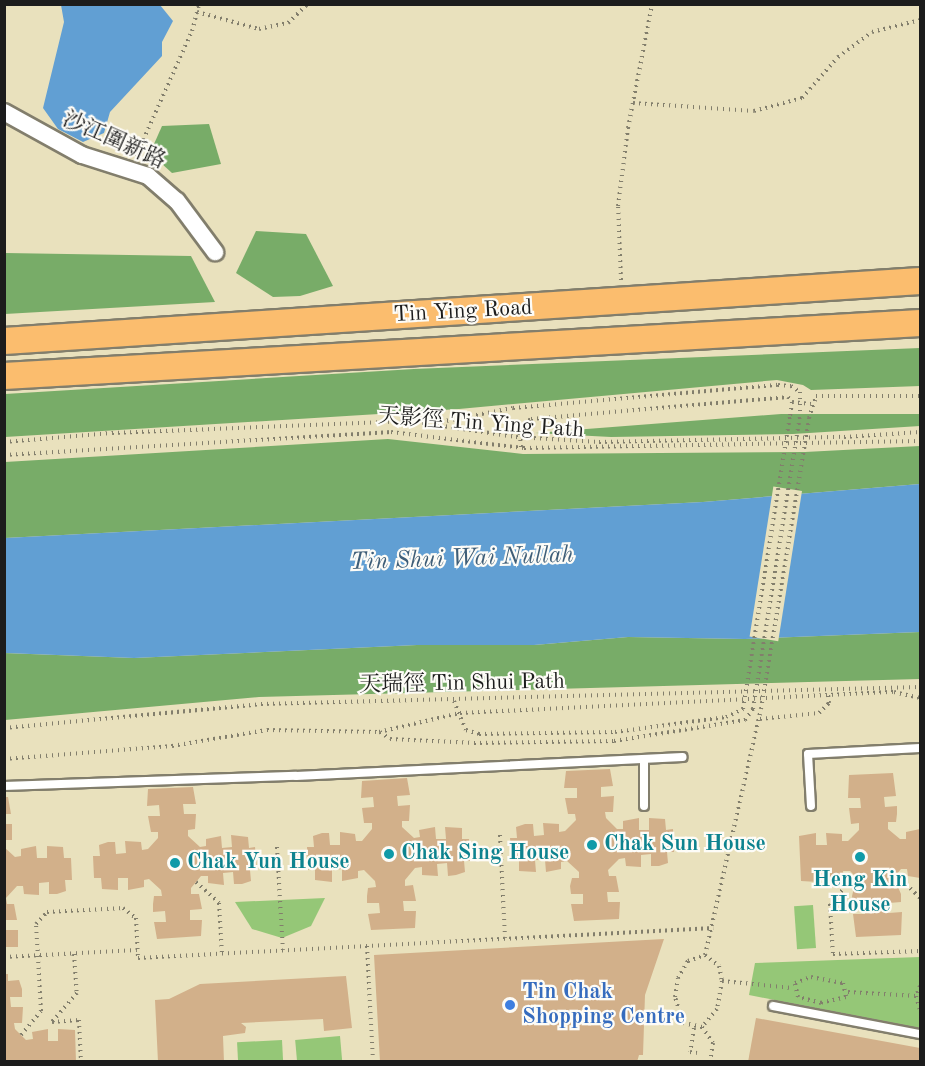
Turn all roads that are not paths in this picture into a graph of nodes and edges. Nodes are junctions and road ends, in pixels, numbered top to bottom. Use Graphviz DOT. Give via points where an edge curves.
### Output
graph roads {
  1 [pos="4,112"];
  2 [pos="215,252"];
  3 [pos="921,281"];
  4 [pos="921,323"];
  5 [pos="4,341"];
  6 [pos="4,376"];
  7 [pos="921,748"];
  8 [pos="683,757"];
  9 [pos="644,760"];
  10 [pos="4,786"];
  11 [pos="644,806"];
  12 [pos="811,806"];
  13 [pos="773,1006"];
  14 [pos="921,1034"];
  1 -- 2 [label="street, 沙江圍新路" via="82,155 148,176 164,188"];
  3 -- 5 [label="main road, Tin Ying Road"];
  4 -- 6 [label="main road, Tin Ying Road"];
  7 -- 12 [label="lane" via="808,754"];
  8 -- 9 [label="lane"];
  9 -- 10 [label="lane"];
  9 -- 11 [label="lane"];
  13 -- 14 [label="lane"];
}
